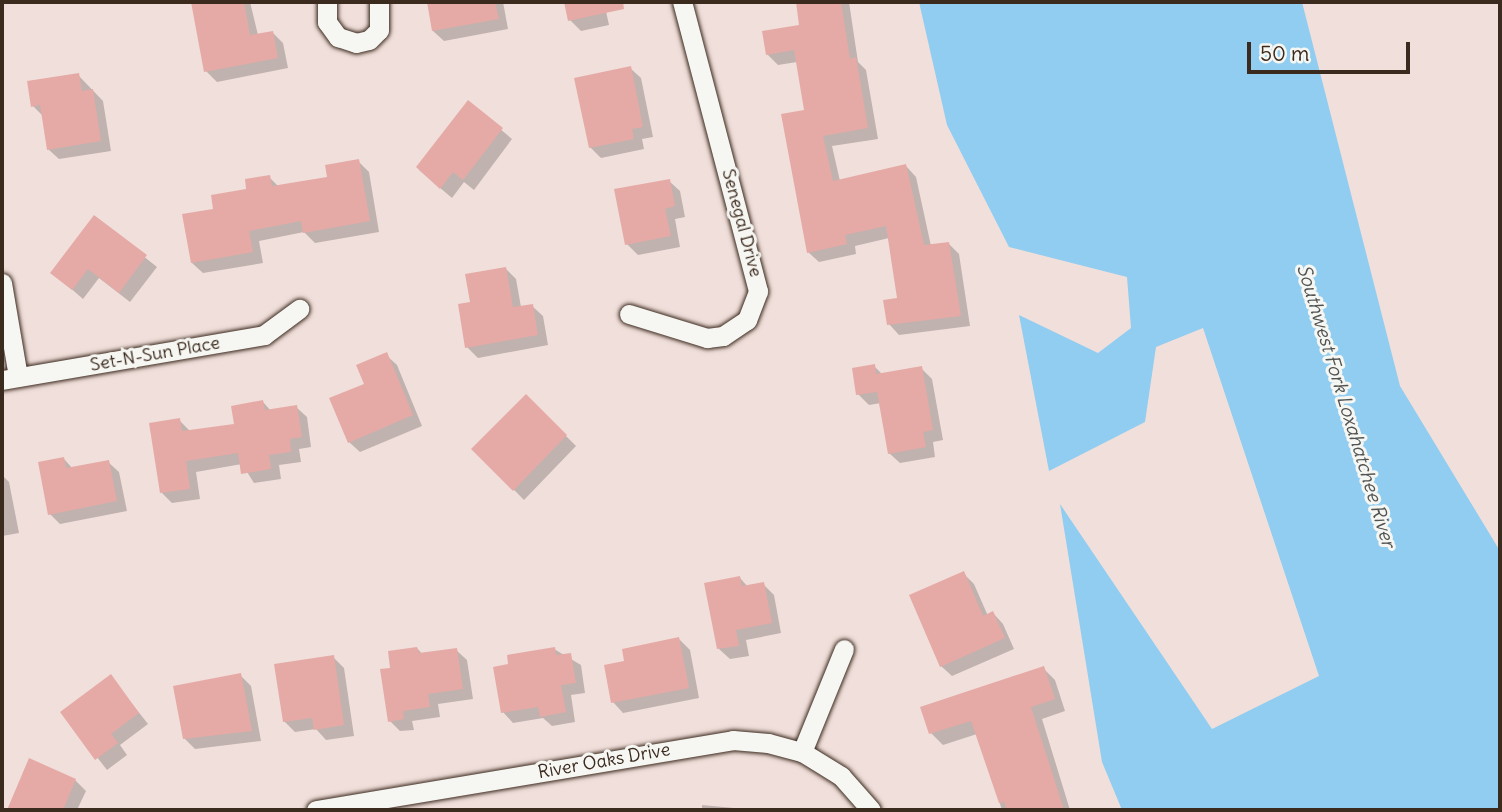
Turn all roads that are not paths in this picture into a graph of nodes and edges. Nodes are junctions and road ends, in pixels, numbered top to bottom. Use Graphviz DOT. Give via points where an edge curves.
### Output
graph roads {
  1 [pos="327,2"];
  2 [pos="379,2"];
  3 [pos="682,2"];
  4 [pos="2,284"];
  5 [pos="299,309"];
  6 [pos="629,314"];
  7 [pos="10,378"];
  8 [pos="844,649"];
  9 [pos="802,752"];
  10 [pos="316,810"];
  11 [pos="871,810"];
  1 -- 2 [label="street" via="327,22 338,37 356,43 369,40 379,30"];
  3 -- 6 [label="street, Senegal Drive" via="758,291 747,320 723,336 707,338"];
  4 -- 7 [label="street"];
  5 -- 7 [label="street, Set-N-Sun Place" via="264,335"];
  8 -- 9 [label="street"];
  9 -- 10 [label="street, River Oaks Drive" via="768,743 717,742"];
  9 -- 11 [label="street, River Oaks Drive" via="841,776"];
}
